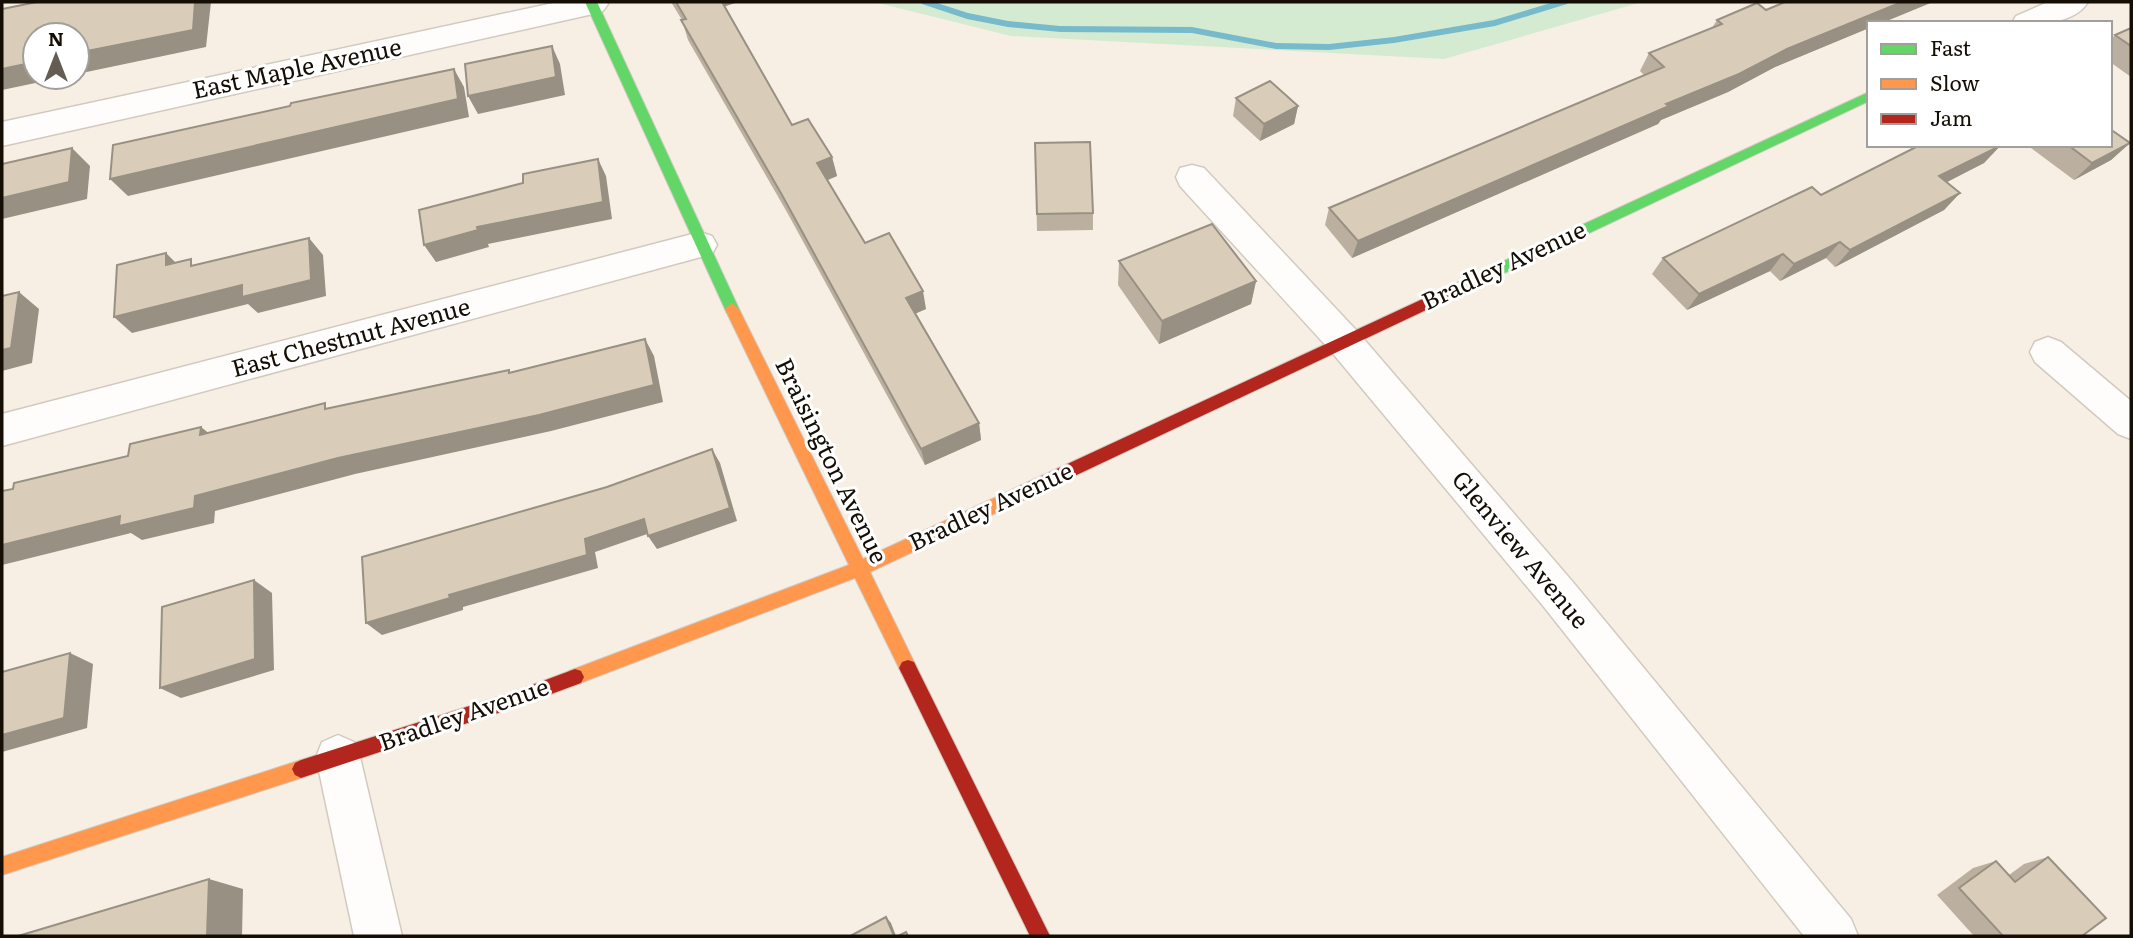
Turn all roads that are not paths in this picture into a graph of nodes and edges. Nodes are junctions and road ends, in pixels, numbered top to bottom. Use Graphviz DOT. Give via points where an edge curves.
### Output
graph roads {
  1 [pos="2073,2"];
  2 [pos="592,3"];
  3 [pos="2031,21"];
  4 [pos="1867,97"];
  5 [pos="2,134"];
  6 [pos="1192,177"];
  7 [pos="700,246"];
  8 [pos="1343,340"];
  9 [pos="2048,352"];
  10 [pos="2131,423"];
  11 [pos="2,430"];
  12 [pos="859,569"];
  13 [pos="338,757"];
  14 [pos="2,866"];
  15 [pos="378,936"];
  16 [pos="1040,936"];
  17 [pos="1834,936"];
  1 -- 3 [label="street"];
  2 -- 5 [label="street, East Maple Avenue"];
  2 -- 7 [label="street, Braisington Avenue"];
  4 -- 8 [label="street, Bradley Avenue"];
  6 -- 8 [label="street, Glenview Avenue"];
  7 -- 11 [label="street, East Chestnut Avenue"];
  7 -- 12 [label="street, Braisington Avenue"];
  8 -- 12 [label="street, Bradley Avenue"];
  8 -- 17 [label="street, Glenview Avenue" via="1558,594"];
  9 -- 10 [label="street"];
  12 -- 13 [label="street, Bradley Avenue" via="516,699"];
  12 -- 16 [label="street, Braisington Avenue"];
  13 -- 14 [label="street, Bradley Avenue"];
  13 -- 15 [label="street"];
}
